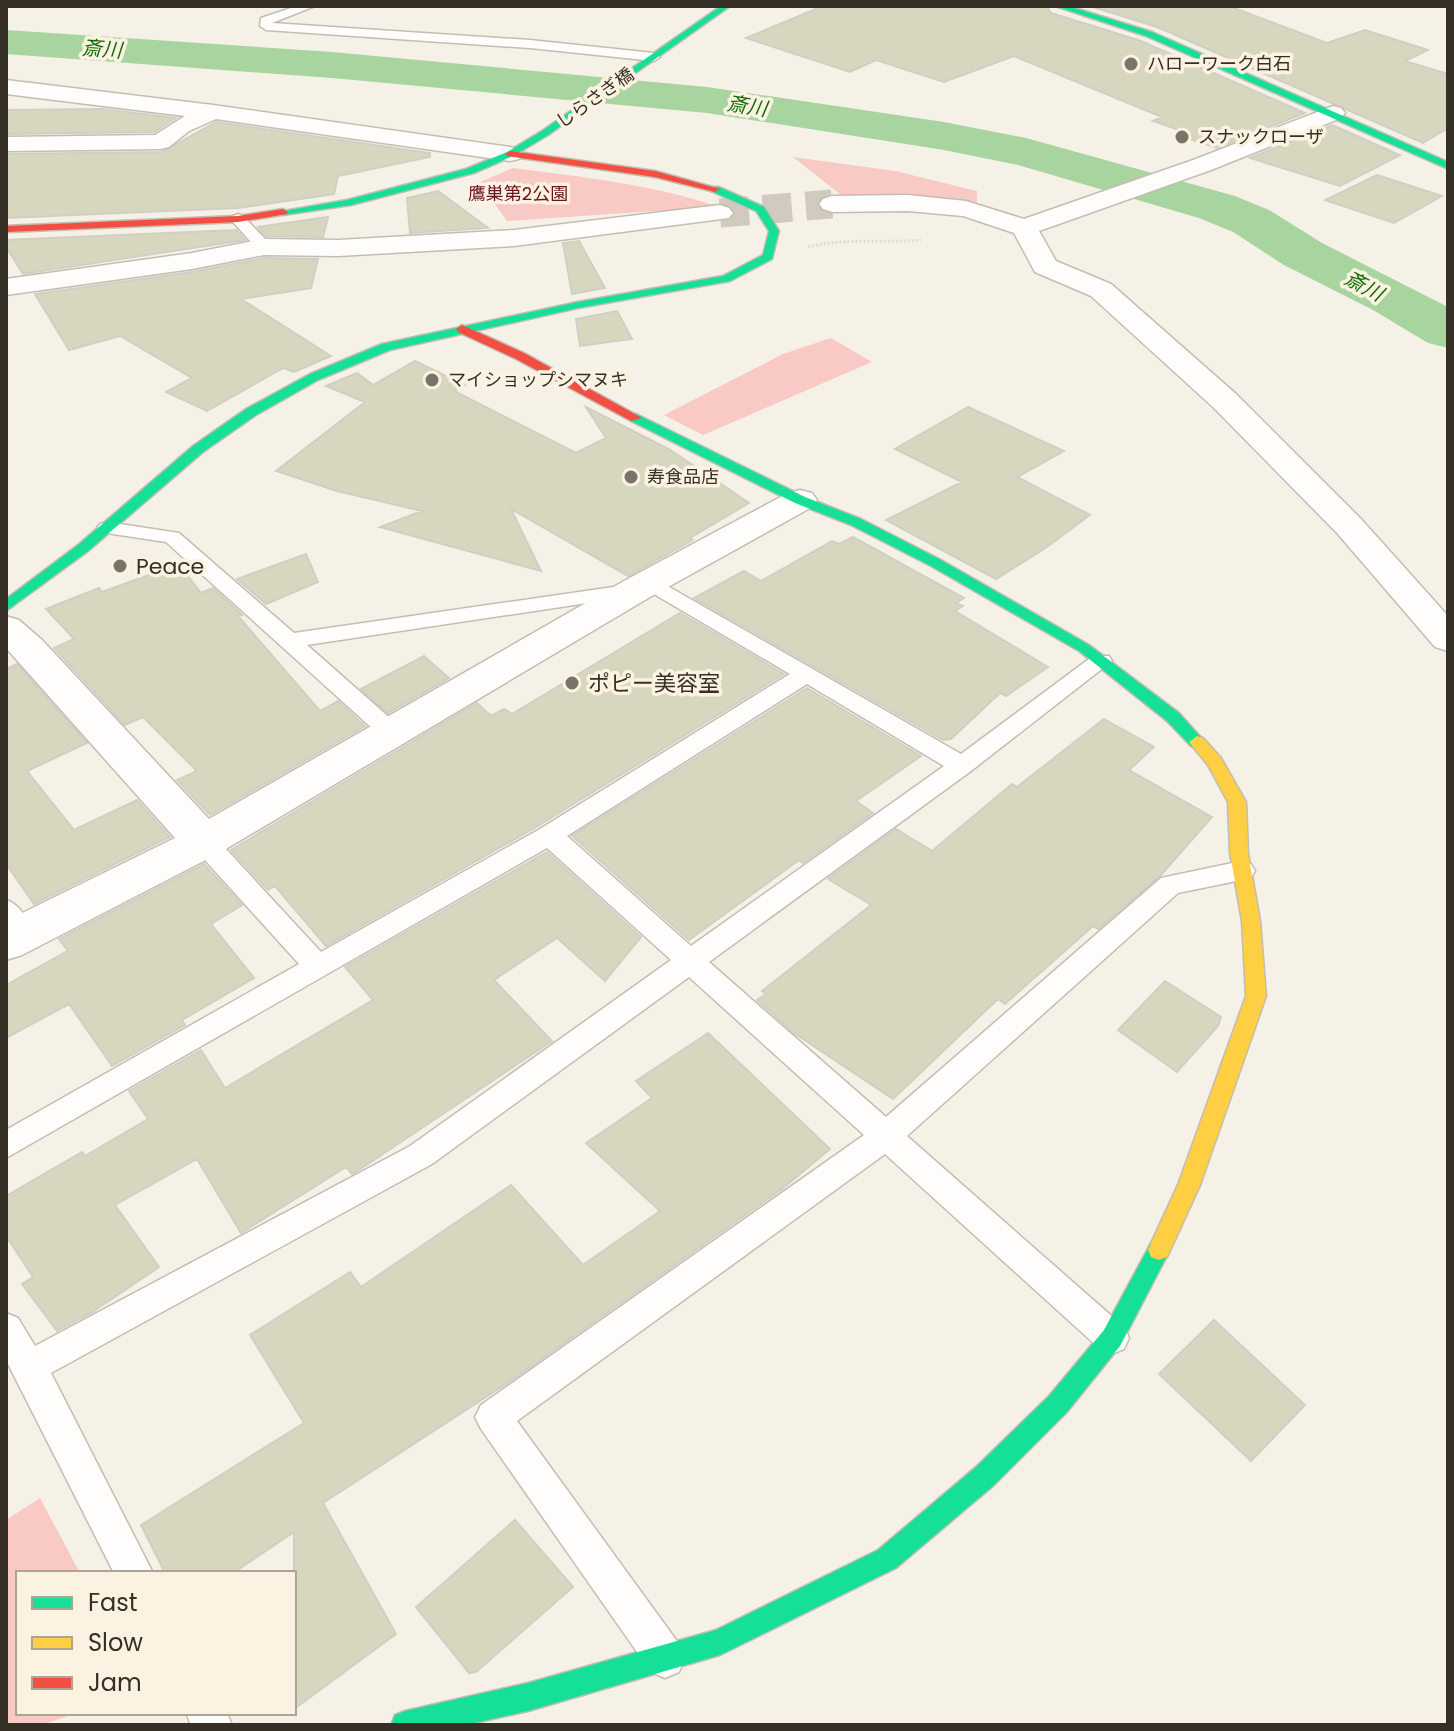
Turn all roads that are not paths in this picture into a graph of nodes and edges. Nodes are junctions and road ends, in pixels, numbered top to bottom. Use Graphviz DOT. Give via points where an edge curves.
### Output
graph roads {
  1 [pos="309,6"];
  2 [pos="726,6"];
  3 [pos="1059,6"];
  4 [pos="649,60"];
  5 [pos="6,87"];
  6 [pos="213,112"];
  7 [pos="1333,113"];
  8 [pos="6,144"];
  9 [pos="510,154"];
  10 [pos="1448,166"];
  11 [pos="832,204"];
  12 [pos="720,213"];
  13 [pos="238,219"];
  14 [pos="1024,228"];
  15 [pos="6,229"];
  16 [pos="264,247"];
  17 [pos="6,287"];
  18 [pos="462,329"];
  19 [pos="800,500"];
  20 [pos="107,528"];
  21 [pos="644,586"];
  22 [pos="6,606"];
  23 [pos="6,628"];
  24 [pos="1448,639"];
  25 [pos="289,641"];
  26 [pos="1101,661"];
  27 [pos="805,675"];
  28 [pos="392,733"];
  29 [pos="962,765"];
  30 [pos="549,835"];
  31 [pos="204,842"];
  32 [pos="1242,871"];
  33 [pos="11,929"];
  34 [pos="691,961"];
  35 [pos="318,967"];
  36 [pos="886,1136"];
  37 [pos="6,1145"];
  38 [pos="6,1329"];
  39 [pos="1112,1338"];
  40 [pos="29,1367"];
  41 [pos="133,1571"];
  42 [pos="665,1658"];
  43 [pos="405,1725"];
  1 -- 4 [label="lane" via="265,21 266,26 530,44"];
  2 -- 4 [label="street, しらさぎ橋"];
  3 -- 7 [label="street" via="1149,34"];
  4 -- 9 [label="street, しらさぎ橋"];
  5 -- 6 [label="street"];
  6 -- 8 [label="street" via="161,142"];
  6 -- 9 [label="street"];
  7 -- 10 [label="street"];
  7 -- 14 [label="street"];
  9 -- 13 [label="street, しらさぎ橋" via="394,193"];
  9 -- 18 [label="street" via="642,172 733,193 765,213 773,241 768,257 726,279"];
  11 -- 14 [label="street" via="966,209"];
  12 -- 16 [label="street" via="514,238"];
  13 -- 15 [label="street, しらさぎ橋"];
  13 -- 16 [label="lane"];
  14 -- 24 [label="street" via="1045,266 1101,290 1225,401 1349,526"];
  16 -- 17 [label="street"];
  18 -- 19 [label="street"];
  18 -- 20 [label="street" via="386,347 314,377 251,412 198,449"];
  19 -- 21 [label="street"];
  19 -- 26 [label="street" via="936,563"];
  20 -- 22 [label="street"];
  20 -- 25 [label="lane" via="172,537"];
  21 -- 25 [label="lane"];
  21 -- 27 [label="lane"];
  21 -- 28 [label="street"];
  23 -- 31 [label="street"];
  25 -- 28 [label="lane"];
  26 -- 29 [label="lane"];
  26 -- 32 [label="street" via="1173,717 1215,762 1237,802"];
  27 -- 29 [label="lane"];
  27 -- 30 [label="lane"];
  28 -- 31 [label="street"];
  29 -- 34 [label="lane"];
  30 -- 34 [label="lane"];
  30 -- 35 [label="lane"];
  31 -- 33 [label="street"];
  31 -- 35 [label="lane"];
  32 -- 36 [label="lane" via="1170,885"];
  32 -- 39 [label="street" via="1256,996 1189,1185"];
  34 -- 36 [label="lane"];
  34 -- 40 [label="lane" via="421,1155"];
  35 -- 37 [label="lane"];
  36 -- 39 [label="lane"];
  36 -- 42 [label="lane" via="493,1417"];
  38 -- 40 [label="lane"];
  39 -- 42 [label="street" via="1058,1404 985,1476 887,1559 720,1642"];
  40 -- 41 [label="lane"];
  42 -- 43 [label="street"];
}
